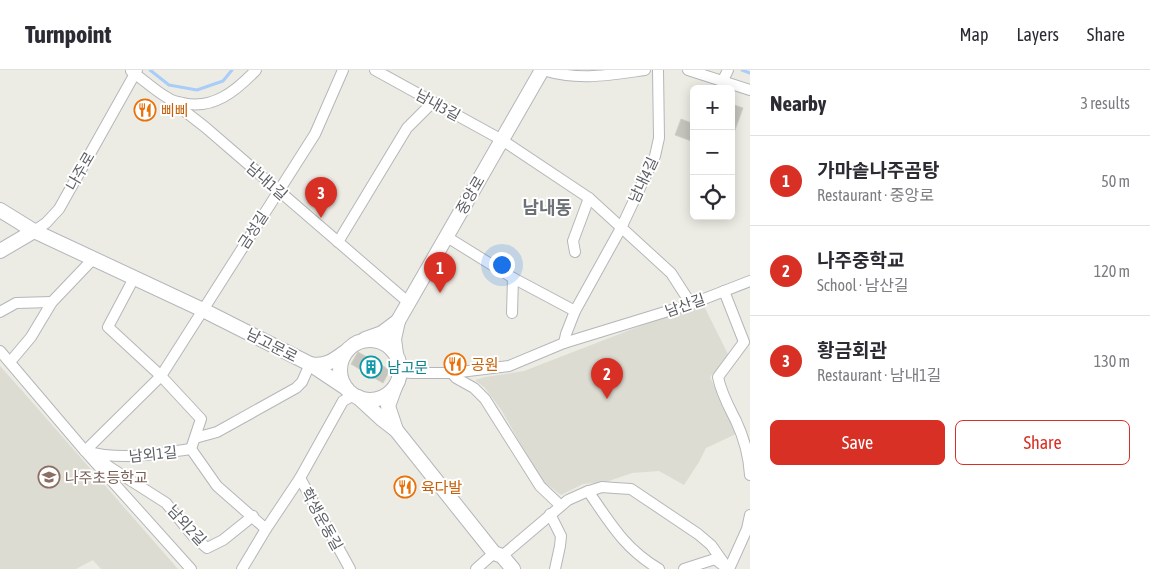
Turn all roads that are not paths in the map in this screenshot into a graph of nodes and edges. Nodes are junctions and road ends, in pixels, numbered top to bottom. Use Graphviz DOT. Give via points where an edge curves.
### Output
graph roads {
  1 [pos="256,70"];
  2 [pos="343,70"];
  3 [pos="374,70"];
  4 [pos="543,70"];
  5 [pos="645,70"];
  6 [pos="658,70"];
  7 [pos="688,70"];
  8 [pos="728,70"];
  9 [pos="134,71"];
  10 [pos="724,80"];
  11 [pos="750,90"];
  12 [pos="169,99"];
  13 [pos="434,102"];
  14 [pos="502,140"];
  15 [pos="278,191"];
  16 [pos="589,198"];
  17 [pos="0,210"];
  18 [pos="621,228"];
  19 [pos="34,231"];
  20 [pos="446,237"];
  21 [pos="338,242"];
  22 [pos="0,251"];
  23 [pos="575,252"];
  24 [pos="93,259"];
  25 [pos="134,278"];
  26 [pos="513,278"];
  27 [pos="750,281"];
  28 [pos="724,291"];
  29 [pos="52,302"];
  30 [pos="409,303"];
  31 [pos="691,304"];
  32 [pos="203,310"];
  33 [pos="575,311"];
  34 [pos="0,312"];
  35 [pos="512,313"];
  36 [pos="398,321"];
  37 [pos="360,341"];
  38 [pos="564,343"];
  39 [pos="0,351"];
  40 [pos="345,352"];
  41 [pos="396,354"];
  42 [pos="10,362"];
  43 [pos="310,364"];
  44 [pos="452,373"];
  45 [pos="161,376"];
  46 [pos="398,378"];
  47 [pos="353,393"];
  48 [pos="396,430"];
  49 [pos="195,438"];
  50 [pos="191,450"];
  51 [pos="85,451"];
  52 [pos="96,454"];
  53 [pos="750,475"];
  54 [pos="300,478"];
  55 [pos="588,491"];
  56 [pos="560,506"];
  57 [pos="550,514"];
  58 [pos="750,515"];
  59 [pos="253,516"];
  60 [pos="266,529"];
  61 [pos="498,554"];
  62 [pos="191,569"];
  63 [pos="242,569"];
  64 [pos="350,569"];
  65 [pos="476,569"];
  66 [pos="513,569"];
  67 [pos="555,569"];
  68 [pos="659,569"];
  69 [pos="684,569"];
  70 [pos="728,569"];
  1 -- 12 [label="street" via="236,90 221,99 194,105"];
  2 -- 15 [label="street, 금성길" via="315,134"];
  3 -- 13 [label="street, 남내3길"];
  4 -- 5 [label="street" via="564,76 591,77"];
  4 -- 14 [label="street, 중앙로"];
  6 -- 18 [label="street, 남내4길" via="657,149"];
  7 -- 10 [label="street"];
  8 -- 10 [label="street"];
  9 -- 12 [label="street, 남내1길"];
  9 -- 19 [label="street, 나주로" via="59,209"];
  10 -- 11 [label="street"];
  12 -- 15 [label="street, 남내1길"];
  13 -- 14 [label="street, 남내3길"];
  13 -- 21 [label="street" via="407,128"];
  14 -- 16 [label="street"];
  14 -- 20 [label="street, 중앙로"];
  15 -- 21 [label="street, 남내1길"];
  15 -- 32 [label="street, 금성길"];
  16 -- 18 [label="street"];
  16 -- 23 [label="street" via="573,241"];
  17 -- 19 [label="street, 남고문로"];
  18 -- 31 [label="street" via="671,273"];
  18 -- 33 [label="street, 남내4길"];
  19 -- 22 [label="street, 나주로"];
  19 -- 24 [label="street, 남고문로"];
  20 -- 26 [label="street"];
  20 -- 30 [label="street, 중앙로"];
  21 -- 30 [label="street, 남내1길"];
  24 -- 25 [label="street, 남고문로"];
  24 -- 29 [label="street"];
  25 -- 32 [label="street, 남고문로"];
  25 -- 45 [label="street, 남외1길" via="108,327"];
  26 -- 33 [label="street"];
  26 -- 35 [label="street"];
  27 -- 28 [label="street"];
  28 -- 31 [label="street, 남산길"];
  28 -- 53 [label="street, 남산길" via="744,342 718,378 746,448"];
  29 -- 34 [label="street" via="16,303"];
  29 -- 42 [label="street" via="32,337"];
  30 -- 36 [label="street, 중앙로"];
  31 -- 38 [label="street, 남산길"];
  32 -- 43 [label="street, 남고문로"];
  32 -- 45 [label="street"];
  33 -- 38 [label="street, 남내4길"];
  36 -- 37 [label="street" via="376,336"];
  36 -- 41 [label="street" via="394,339"];
  37 -- 40 [label="street"];
  37 -- 41 [label="street" via="380,342"];
  38 -- 44 [label="street, 남산길" via="509,366"];
  39 -- 42 [label="street"];
  40 -- 43 [label="street" via="325,364"];
  40 -- 47 [label="street" via="340,371 342,380"];
  41 -- 46 [label="street"];
  42 -- 51 [label="street"];
  43 -- 47 [label="street"];
  43 -- 49 [label="street, 남고문로" via="296,388 217,432"];
  44 -- 46 [label="street, 남산길" via="412,373"];
  44 -- 56 [label="street" via="485,399 540,486"];
  45 -- 49 [label="street, 남외1길" via="201,419"];
  45 -- 51 [label="street"];
  46 -- 47 [label="street" via="390,392 382,397 372,400"];
  46 -- 48 [label="street" via="388,406"];
  47 -- 48 [label="street"];
  47 -- 54 [label="street, 학생운동길" via="343,401"];
  48 -- 61 [label="street"];
  49 -- 50 [label="street, 남외1길"];
  50 -- 52 [label="street, 남외1길" via="127,457"];
  50 -- 59 [label="street" via="217,486"];
  51 -- 52 [label="street, 남외1길"];
  51 -- 62 [label="street"];
  52 -- 59 [label="street, 남외2길" via="108,466 166,502 207,548"];
  54 -- 60 [label="street"];
  54 -- 64 [label="street, 학생운동길"];
  55 -- 56 [label="street"];
  55 -- 68 [label="street" via="625,544"];
  55 -- 70 [label="street" via="602,487 631,489 711,545"];
  56 -- 57 [label="street"];
  57 -- 61 [label="street"];
  57 -- 67 [label="street" via="561,536"];
  58 -- 70 [label="street" via="747,529"];
  59 -- 60 [label="street"];
  60 -- 63 [label="street"];
  61 -- 65 [label="street"];
  61 -- 66 [label="street"];
  69 -- 70 [label="street" via="715,559"];
}
